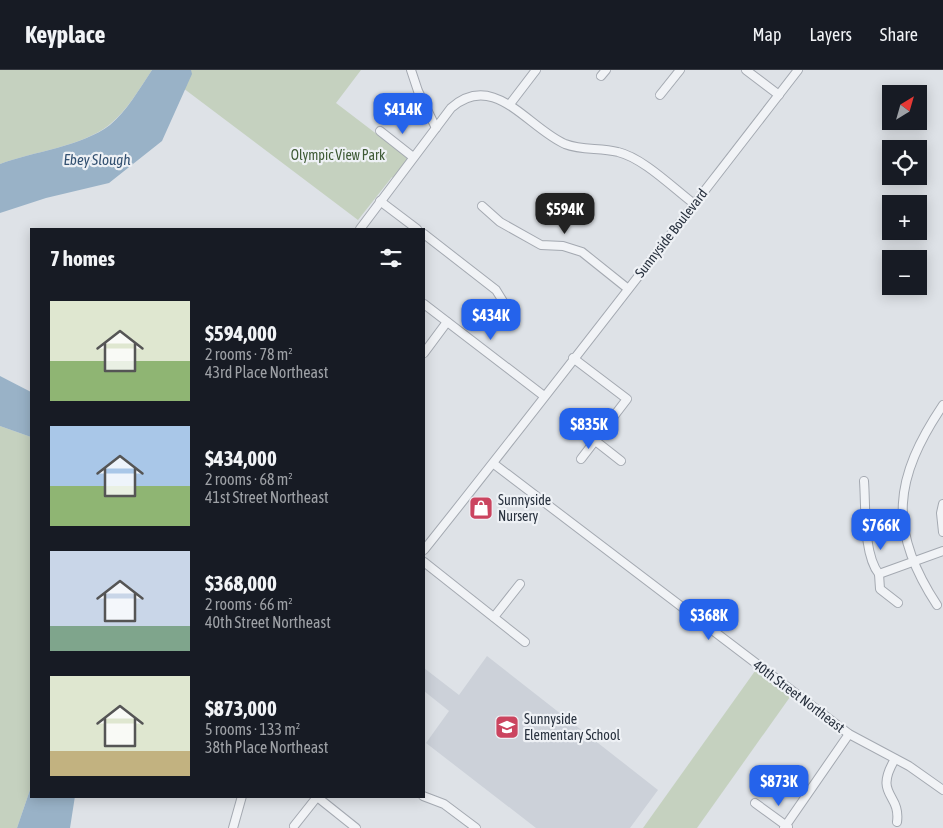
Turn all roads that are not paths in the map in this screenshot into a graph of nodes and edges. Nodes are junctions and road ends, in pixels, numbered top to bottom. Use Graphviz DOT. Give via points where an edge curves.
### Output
graph roads {
  1 [pos="411,70"];
  2 [pos="536,70"];
  3 [pos="680,70"];
  4 [pos="746,70"];
  5 [pos="798,70"];
  6 [pos="660,95"];
  7 [pos="779,95"];
  8 [pos="510,104"];
  9 [pos="436,128"];
  10 [pos="380,131"];
  11 [pos="413,157"];
  12 [pos="380,201"];
  13 [pos="693,203"];
  14 [pos="482,206"];
  15 [pos="361,228"];
  16 [pos="416,228"];
  17 [pos="425,235"];
  18 [pos="628,288"];
  19 [pos="504,303"];
  20 [pos="425,305"];
  21 [pos="447,322"];
  22 [pos="425,352"];
  23 [pos="574,358"];
  24 [pos="544,396"];
  25 [pos="943,405"];
  26 [pos="936,417"];
  27 [pos="570,421"];
  28 [pos="943,422"];
  29 [pos="595,440"];
  30 [pos="581,459"];
  31 [pos="621,461"];
  32 [pos="494,464"];
  33 [pos="864,482"];
  34 [pos="943,504"];
  35 [pos="943,532"];
  36 [pos="425,549"];
  37 [pos="943,551"];
  38 [pos="425,563"];
  39 [pos="913,563"];
  40 [pos="879,574"];
  41 [pos="520,584"];
  42 [pos="898,603"];
  43 [pos="937,605"];
  44 [pos="494,617"];
  45 [pos="525,642"];
  46 [pos="849,734"];
  47 [pos="895,759"];
  48 [pos="943,790"];
  49 [pos="425,797"];
  50 [pos="241,798"];
  51 [pos="315,798"];
  52 [pos="317,798"];
  53 [pos="756,803"];
  54 [pos="897,822"];
  55 [pos="294,826"];
  56 [pos="786,827"];
  57 [pos="233,828"];
  58 [pos="356,828"];
  59 [pos="476,828"];
  1 -- 9 [label="street"];
  2 -- 8 [label="street"];
  3 -- 6 [label="street"];
  4 -- 7 [label="street"];
  5 -- 7 [label="street, Sunnyside Boulevard"];
  7 -- 13 [label="street, Sunnyside Boulevard"];
  8 -- 9 [label="street" via="494,95 481,93 458,102"];
  8 -- 13 [label="street" via="564,143 582,149 617,151 636,159"];
  9 -- 11 [label="street"];
  10 -- 11 [label="street"];
  11 -- 12 [label="street"];
  12 -- 15 [label="street"];
  12 -- 16 [label="street"];
  13 -- 18 [label="street, Sunnyside Boulevard"];
  14 -- 18 [label="street" via="500,222 541,245 563,246 582,252"];
  17 -- 19 [label="street" via="496,290"];
  18 -- 23 [label="street, Sunnyside Boulevard"];
  20 -- 21 [label="street"];
  21 -- 22 [label="street"];
  21 -- 24 [label="street"];
  23 -- 24 [label="street, Sunnyside Boulevard"];
  23 -- 29 [label="street" via="627,399"];
  24 -- 32 [label="street, Sunnyside Boulevard"];
  25 -- 26 [label="street"];
  26 -- 28 [label="street"];
  26 -- 39 [label="street" via="915,451 905,478 902,506 904,535"];
  27 -- 29 [label="street"];
  29 -- 30 [label="street"];
  29 -- 31 [label="street"];
  32 -- 36 [label="street"];
  32 -- 46 [label="street, 40th Street Northeast"];
  33 -- 40 [label="street" via="868,546"];
  34 -- 35 [label="street"];
  37 -- 39 [label="street"];
  38 -- 44 [label="street"];
  39 -- 40 [label="street"];
  39 -- 43 [label="street"];
  40 -- 42 [label="street" via="880,589"];
  41 -- 44 [label="street"];
  44 -- 45 [label="street"];
  46 -- 47 [label="street, 40th Street Northeast"];
  46 -- 56 [label="street"];
  47 -- 48 [label="street, 40th Street Northeast"];
  47 -- 54 [label="street" via="885,780 897,811"];
  49 -- 59 [label="street" via="444,804"];
  50 -- 57 [label="street"];
  51 -- 55 [label="street"];
  52 -- 58 [label="street"];
  53 -- 56 [label="street"];
}
